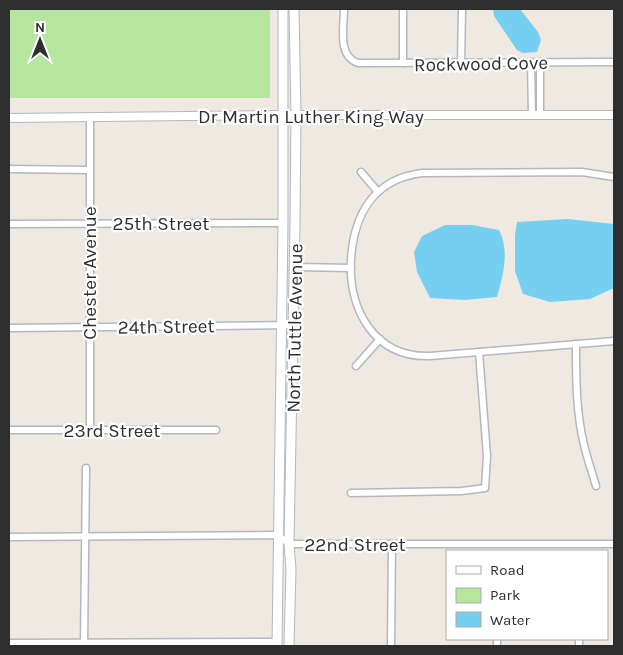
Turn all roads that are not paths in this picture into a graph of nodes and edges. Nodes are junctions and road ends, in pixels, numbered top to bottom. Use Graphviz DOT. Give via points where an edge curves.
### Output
graph roads {
  1 [pos="284,9"];
  2 [pos="294,9"];
  3 [pos="344,9"];
  4 [pos="403,9"];
  5 [pos="462,9"];
  6 [pos="531,62"];
  7 [pos="540,62"];
  8 [pos="614,62"];
  9 [pos="403,63"];
  10 [pos="461,63"];
  11 [pos="284,115"];
  12 [pos="296,115"];
  13 [pos="536,115"];
  14 [pos="614,115"];
  15 [pos="9,118"];
  16 [pos="90,118"];
  17 [pos="9,170"];
  18 [pos="90,170"];
  19 [pos="361,172"];
  20 [pos="614,177"];
  21 [pos="378,192"];
  22 [pos="283,223"];
  23 [pos="9,224"];
  24 [pos="90,224"];
  25 [pos="294,267"];
  26 [pos="351,268"];
  27 [pos="281,325"];
  28 [pos="293,325"];
  29 [pos="90,327"];
  30 [pos="9,328"];
  31 [pos="380,338"];
  32 [pos="614,341"];
  33 [pos="576,344"];
  34 [pos="479,352"];
  35 [pos="356,366"];
  36 [pos="90,429"];
  37 [pos="9,430"];
  38 [pos="216,430"];
  39 [pos="86,468"];
  40 [pos="596,486"];
  41 [pos="351,493"];
  42 [pos="278,535"];
  43 [pos="86,536"];
  44 [pos="9,537"];
  45 [pos="290,544"];
  46 [pos="614,544"];
  47 [pos="392,545"];
  48 [pos="498,548"];
  49 [pos="580,548"];
  50 [pos="9,643"];
  51 [pos="84,644"];
  52 [pos="277,644"];
  53 [pos="290,646"];
  54 [pos="391,646"];
  1 -- 11 [label="main road, North Tuttle Avenue"];
  2 -- 12 [label="main road, North Tuttle Avenue"];
  3 -- 9 [label="street, Rockwood Cove" via="344,47 348,58 358,64"];
  4 -- 9 [label="street"];
  5 -- 10 [label="street"];
  6 -- 7 [label="street, Rockwood Cove"];
  6 -- 10 [label="street, Rockwood Cove"];
  6 -- 13 [label="street"];
  7 -- 8 [label="street, Rockwood Cove"];
  7 -- 13 [label="street"];
  9 -- 10 [label="street, Rockwood Cove"];
  11 -- 12 [label="street, Dr Martin Luther King Way"];
  11 -- 16 [label="street, Dr Martin Luther King Way"];
  11 -- 22 [label="main road, North Tuttle Avenue"];
  12 -- 13 [label="street, Dr Martin Luther King Way"];
  12 -- 25 [label="main road, North Tuttle Avenue"];
  13 -- 14 [label="street, Dr Martin Luther King Way"];
  15 -- 16 [label="street, Dr Martin Luther King Way"];
  16 -- 18 [label="street, Chester Avenue"];
  17 -- 18 [label="street"];
  18 -- 24 [label="street, Chester Avenue"];
  19 -- 21 [label="street"];
  20 -- 21 [label="street" via="582,172 422,172 395,180"];
  21 -- 26 [label="street" via="357,223"];
  22 -- 24 [label="street, 25th Street"];
  22 -- 27 [label="main road, North Tuttle Avenue"];
  23 -- 24 [label="street, 25th Street"];
  24 -- 29 [label="street, Chester Avenue"];
  25 -- 26 [label="street"];
  25 -- 28 [label="main road, North Tuttle Avenue"];
  26 -- 31 [label="street" via="352,290 358,308 368,327"];
  27 -- 28 [label="street, 24th Street"];
  27 -- 29 [label="street, 24th Street"];
  27 -- 42 [label="main road, North Tuttle Avenue"];
  28 -- 45 [label="main road, North Tuttle Avenue"];
  29 -- 30 [label="street, 24th Street"];
  29 -- 36 [label="street, Chester Avenue"];
  31 -- 34 [label="street" via="396,349 418,356"];
  31 -- 35 [label="street"];
  32 -- 33 [label="street"];
  33 -- 34 [label="street"];
  33 -- 40 [label="street" via="579,417"];
  34 -- 41 [label="street" via="487,456 485,488"];
  36 -- 37 [label="street, 23rd Street"];
  36 -- 38 [label="street, 23rd Street"];
  39 -- 43 [label="street"];
  42 -- 43 [label="street, 22nd Street"];
  42 -- 45 [label="street, 22nd Street"];
  42 -- 52 [label="main road, North Tuttle Avenue"];
  43 -- 44 [label="street, 22nd Street"];
  43 -- 51 [label="street"];
  45 -- 47 [label="street, 22nd Street"];
  45 -- 53 [label="main road, North Tuttle Avenue"];
  46 -- 49 [label="street, 22nd Street"];
  47 -- 48 [label="street, 22nd Street"];
  47 -- 54 [label="street"];
  48 -- 49 [label="street, 22nd Street"];
  50 -- 51 [label="street"];
  51 -- 52 [label="street"];
}
